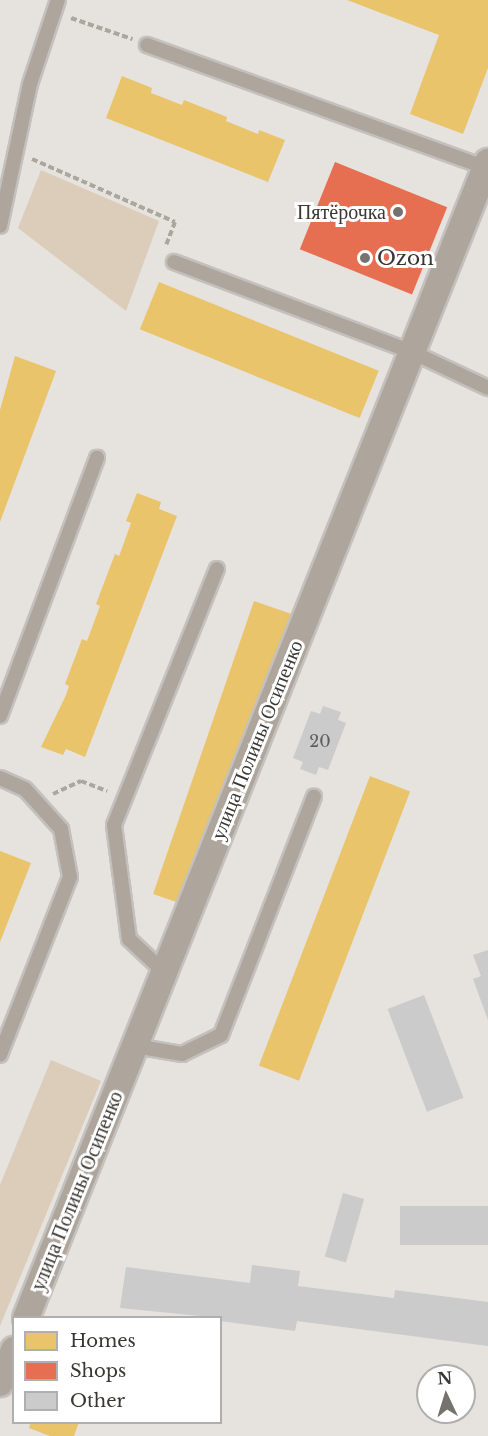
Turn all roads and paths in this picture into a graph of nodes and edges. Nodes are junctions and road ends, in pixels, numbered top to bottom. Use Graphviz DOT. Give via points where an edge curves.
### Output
graph roads {
  1 [pos="56,6"];
  2 [pos="147,45"];
  3 [pos="15,152"];
  4 [pos="487,165"];
  5 [pos="0,226"];
  6 [pos="174,262"];
  7 [pos="412,352"];
  8 [pos="488,387"];
  9 [pos="97,458"];
  10 [pos="217,568"];
  11 [pos="0,716"];
  12 [pos="0,778"];
  13 [pos="314,796"];
  14 [pos="125,797"];
  15 [pos="36,802"];
  16 [pos="164,972"];
  17 [pos="135,1046"];
  18 [pos="0,1055"];
  19 [pos="26,1316"];
  20 [pos="12,1355"];
  21 [pos="0,1383"];
  1 -- 2 [label="path"];
  1 -- 3 [label="lane" via="30,84"];
  2 -- 4 [label="lane"];
  3 -- 5 [label="lane"];
  3 -- 6 [label="path" via="175,222 161,258"];
  4 -- 7 [label="street, улица Полины Осипенко"];
  6 -- 7 [label="lane"];
  7 -- 8 [label="lane"];
  7 -- 16 [label="street, улица Полины Осипенко"];
  9 -- 11 [label="lane"];
  10 -- 14 [label="lane"];
  12 -- 15 [label="lane" via="25,789"];
  13 -- 17 [label="lane" via="221,1035 182,1054"];
  14 -- 15 [label="path" via="81,781"];
  14 -- 16 [label="lane" via="114,825 129,939"];
  15 -- 18 [label="lane" via="61,829 70,877"];
  16 -- 17 [label="street, улица Полины Осипенко"];
  17 -- 19 [label="street, улица Полины Осипенко"];
  20 -- 21 [label="street"];
}
